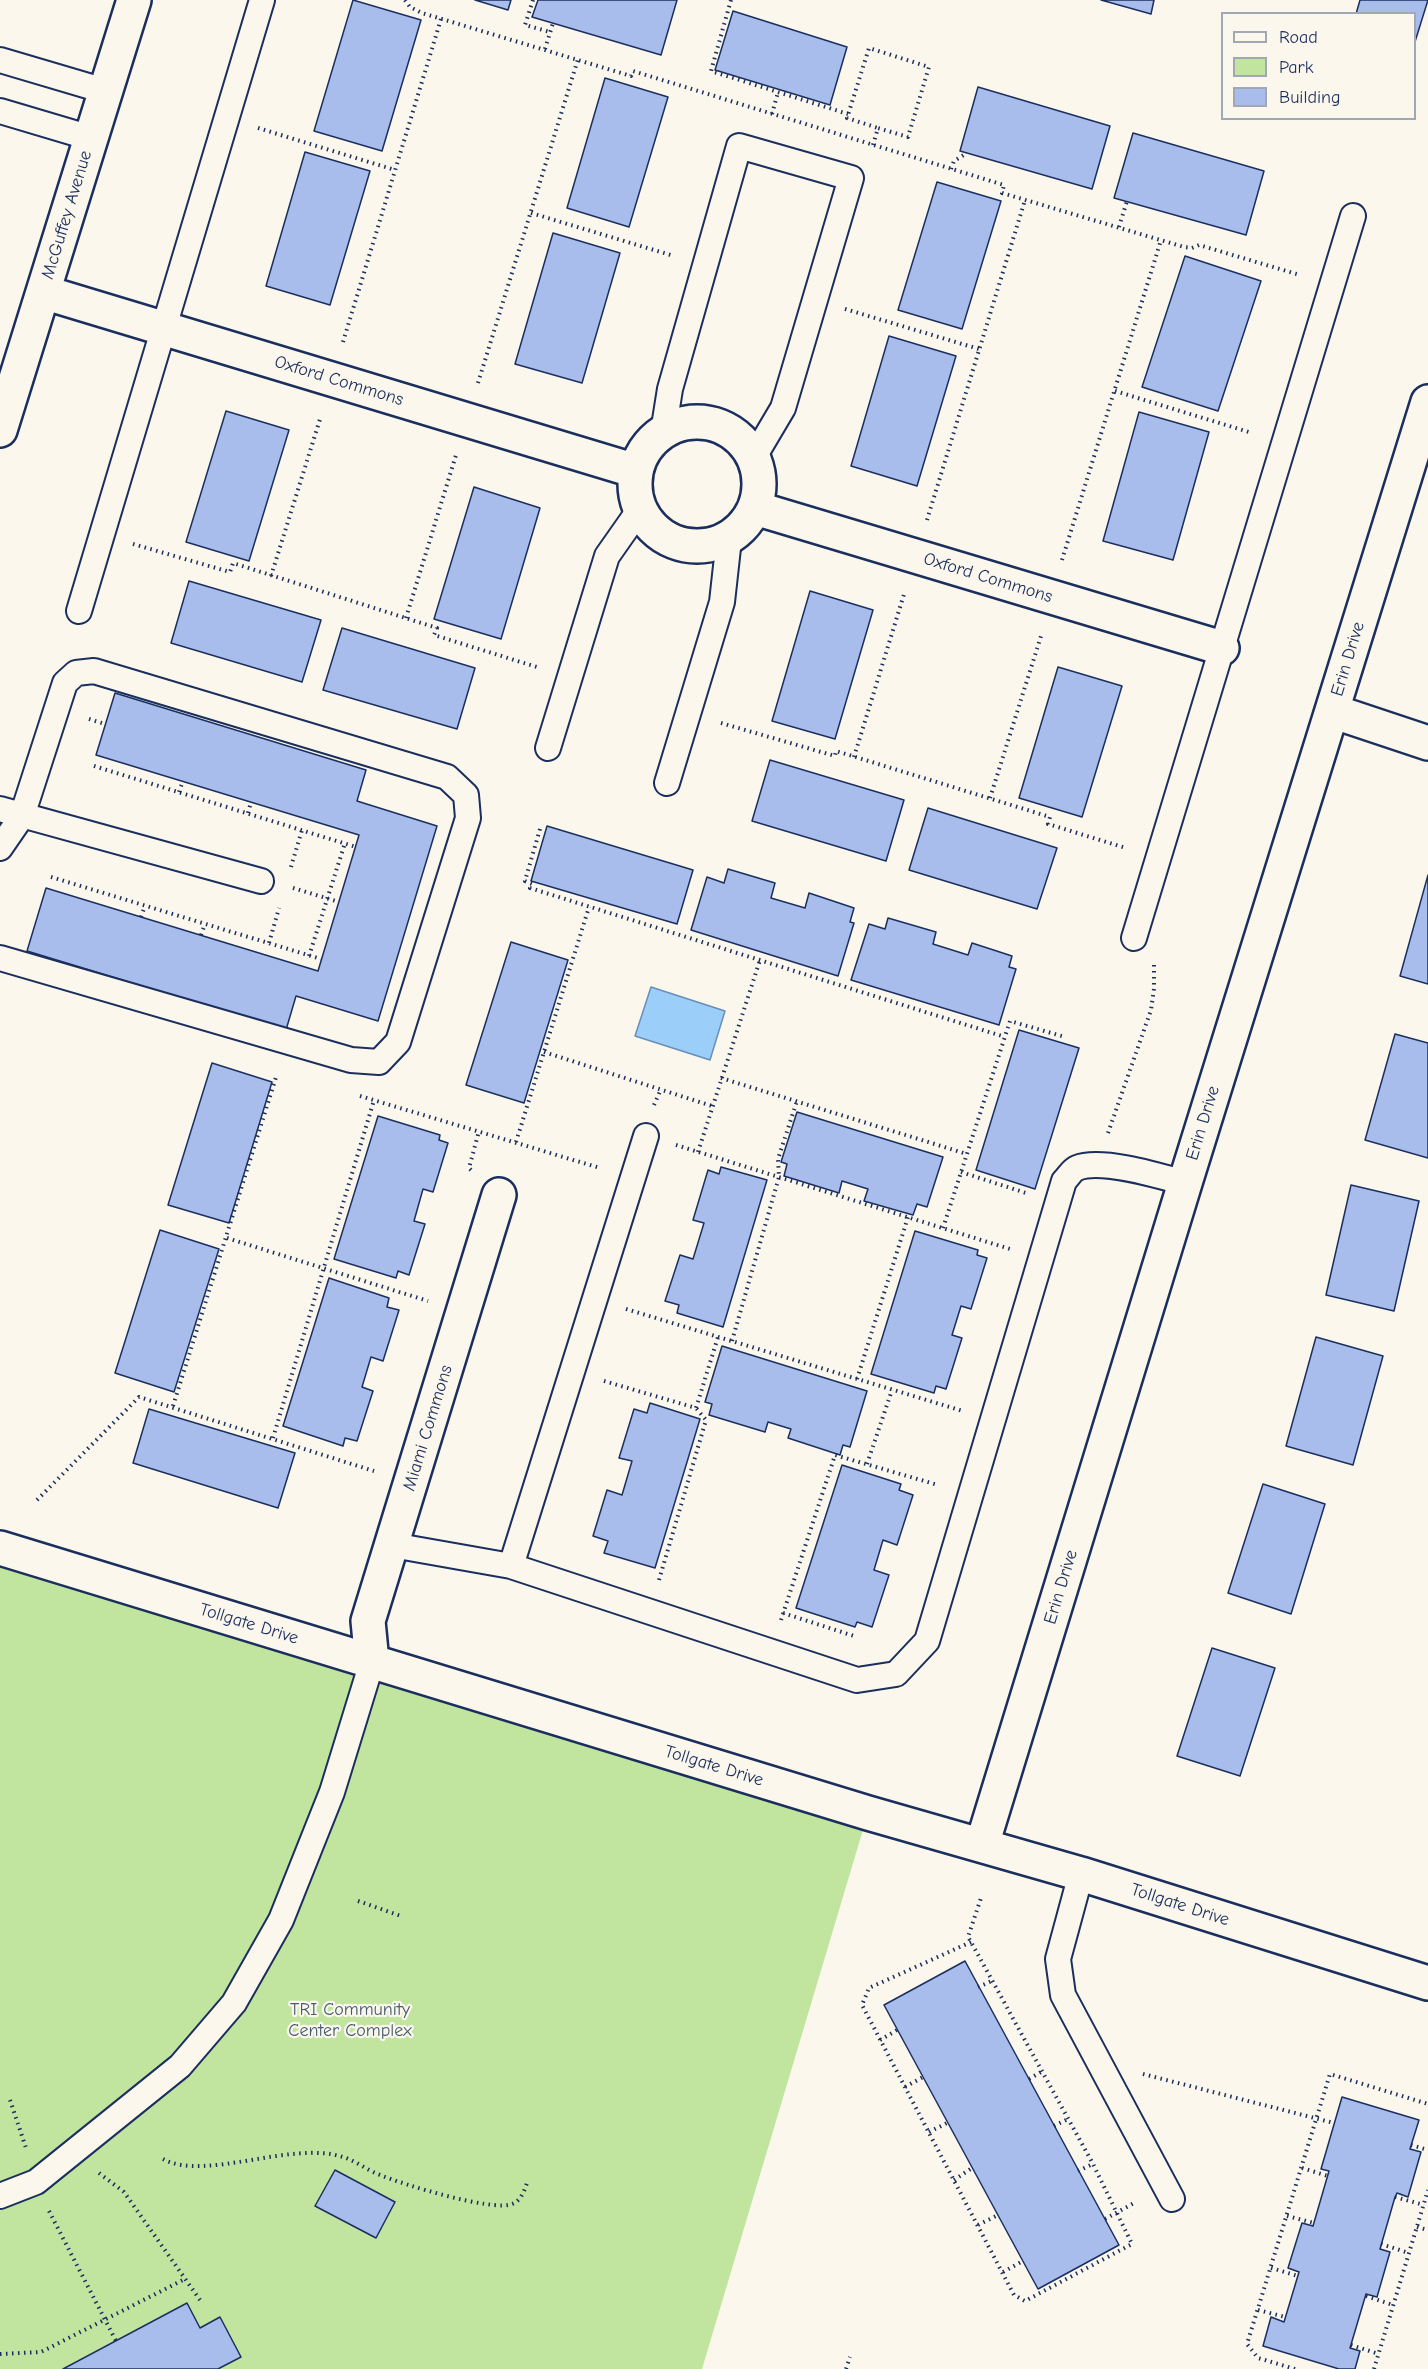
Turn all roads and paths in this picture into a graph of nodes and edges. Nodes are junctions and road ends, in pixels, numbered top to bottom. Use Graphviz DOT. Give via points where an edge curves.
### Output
graph roads {
  1 [pos="134,0"];
  2 [pos="262,0"];
  3 [pos="533,0"];
  4 [pos="731,0"];
  5 [pos="441,19"];
  6 [pos="553,23"];
  7 [pos="550,32"];
  8 [pos="545,49"];
  9 [pos="0,60"];
  10 [pos="578,60"];
  11 [pos="105,91"];
  12 [pos="778,92"];
  13 [pos="0,111"];
  14 [pos="772,114"];
  15 [pos="848,114"];
  16 [pos="227,118"];
  17 [pos="878,128"];
  18 [pos="91,138"];
  19 [pos="873,145"];
  20 [pos="967,153"];
  21 [pos="951,169"];
  22 [pos="395,170"];
  23 [pos="1025,200"];
  24 [pos="1127,201"];
  25 [pos="531,213"];
  26 [pos="1353,216"];
  27 [pos="1119,228"];
  28 [pos="1161,240"];
  29 [pos="705,265"];
  30 [pos="43,292"];
  31 [pos="815,300"];
  32 [pos="165,328"];
  33 [pos="341,349"];
  34 [pos="979,349"];
  35 [pos="475,391"];
  36 [pos="1115,391"];
  37 [pos="1428,402"];
  38 [pos="323,409"];
  39 [pos="0,430"];
  40 [pos="663,433"];
  41 [pos="1285,442"];
  42 [pos="458,450"];
  43 [pos="754,457"];
  44 [pos="636,471"];
  45 [pos="755,508"];
  46 [pos="640,509"];
  47 [pos="924,529"];
  48 [pos="102,534"];
  49 [pos="729,539"];
  50 [pos="1060,569"];
  51 [pos="271,576"];
  52 [pos="907,582"];
  53 [pos="79,611"];
  54 [pos="406,618"];
  55 [pos="1042,630"];
  56 [pos="1222,648"];
  57 [pos="569,677"];
  58 [pos="1332,711"];
  59 [pos="689,713"];
  60 [pos="1428,743"];
  61 [pos="548,748"];
  62 [pos="854,757"];
  63 [pos="94,766"];
  64 [pos="183,781"];
  65 [pos="667,783"];
  66 [pos="179,792"];
  67 [pos="990,798"];
  68 [pos="251,802"];
  69 [pos="11,813"];
  70 [pos="248,813"];
  71 [pos="540,829"];
  72 [pos="345,843"];
  73 [pos="356,847"];
  74 [pos="0,848"];
  75 [pos="1159,858"];
  76 [pos="51,877"];
  77 [pos="261,881"];
  78 [pos="327,899"];
  79 [pos="339,902"];
  80 [pos="145,906"];
  81 [pos="589,907"];
  82 [pos="141,918"];
  83 [pos="205,924"];
  84 [pos="1136,934"];
  85 [pos="201,935"];
  86 [pos="309,956"];
  87 [pos="0,958"];
  88 [pos="321,959"];
  89 [pos="760,960"];
  90 [pos="1005,1037"];
  91 [pos="1065,1037"];
  92 [pos="544,1052"];
  93 [pos="278,1071"];
  94 [pos="722,1078"];
  95 [pos="352,1094"];
  96 [pos="374,1100"];
  97 [pos="796,1101"];
  98 [pos="712,1106"];
  99 [pos="646,1136"];
  100 [pos="516,1142"];
  101 [pos="698,1152"];
  102 [pos="967,1154"];
  103 [pos="1097,1165"];
  104 [pos="961,1172"];
  105 [pos="633,1177"];
  106 [pos="778,1177"];
  107 [pos="1185,1183"];
  108 [pos="499,1195"];
  109 [pos="1057,1203"];
  110 [pos="908,1217"];
  111 [pos="943,1228"];
  112 [pos="227,1238"];
  113 [pos="1040,1258"];
  114 [pos="324,1268"];
  115 [pos="595,1299"];
  116 [pos="463,1312"];
  117 [pos="718,1337"];
  118 [pos="732,1341"];
  119 [pos="572,1372"];
  120 [pos="857,1379"];
  121 [pos="892,1390"];
  122 [pos="173,1406"];
  123 [pos="696,1408"];
  124 [pos="992,1420"];
  125 [pos="273,1438"];
  126 [pos="867,1464"];
  127 [pos="411,1482"];
  128 [pos="970,1495"];
  129 [pos="37,1500"];
  130 [pos="392,1545"];
  131 [pos="0,1548"];
  132 [pos="511,1566"];
  133 [pos="650,1612"];
  134 [pos="783,1613"];
  135 [pos="854,1635"];
  136 [pos="771,1652"];
  137 [pos="372,1662"];
  138 [pos="982,1845"];
  139 [pos="1081,1874"];
  140 [pos="982,1895"];
  141 [pos="358,1901"];
  142 [pos="401,1916"];
  143 [pos="971,1942"];
  144 [pos="992,1981"];
  145 [pos="1428,1983"];
  146 [pos="978,1987"];
  147 [pos="897,2030"];
  148 [pos="880,2040"];
  149 [pos="1041,2072"];
  150 [pos="923,2077"];
  151 [pos="1029,2079"];
  152 [pos="1112,2084"];
  153 [pos="905,2087"];
  154 [pos="10,2100"];
  155 [pos="1428,2104"];
  156 [pos="1317,2118"];
  157 [pos="1068,2119"];
  158 [pos="948,2123"];
  159 [pos="1334,2123"];
  160 [pos="1054,2127"];
  161 [pos="929,2132"];
  162 [pos="1411,2145"];
  163 [pos="1428,2150"];
  164 [pos="72,2154"];
  165 [pos="163,2159"];
  166 [pos="1093,2164"];
  167 [pos="972,2168"];
  168 [pos="1302,2168"];
  169 [pos="1078,2171"];
  170 [pos="1328,2176"];
  171 [pos="954,2180"];
  172 [pos="36,2182"];
  173 [pos="527,2182"];
  174 [pos="1428,2190"];
  175 [pos="0,2196"];
  176 [pos="1395,2197"];
  177 [pos="1172,2199"];
  178 [pos="1424,2205"];
  179 [pos="1116,2213"];
  180 [pos="998,2215"];
  181 [pos="1287,2216"];
  182 [pos="1105,2219"];
  183 [pos="1314,2223"];
  184 [pos="978,2225"];
  185 [pos="1417,2227"];
  186 [pos="1428,2230"];
  187 [pos="1381,2244"];
  188 [pos="1409,2253"];
  189 [pos="1023,2261"];
  190 [pos="1271,2268"];
  191 [pos="1003,2272"];
  192 [pos="1298,2276"];
  193 [pos="185,2279"];
  194 [pos="1366,2296"];
  195 [pos="200,2300"];
  196 [pos="1393,2305"];
  197 [pos="1258,2310"];
  198 [pos="1285,2317"];
  199 [pos="105,2320"];
  200 [pos="116,2341"];
  201 [pos="1351,2345"];
  202 [pos="0,2354"];
  203 [pos="1379,2354"];
  204 [pos="850,2357"];
  205 [pos="846,2369"];
  206 [pos="1295,2369"];
  207 [pos="1374,2369"];
  1 -- 11 [label="street, McGuffey Avenue"];
  2 -- 16 [label="lane"];
  3 -- 7 [label="path" via="525,25"];
  4 -- 12 [label="path" via="711,71"];
  5 -- 22 [label="path"];
  6 -- 7 [label="path"];
  7 -- 8 [label="path"];
  9 -- 11 [label="lane"];
  10 -- 25 [label="path"];
  11 -- 18 [label="street, McGuffey Avenue"];
  12 -- 14 [label="path"];
  12 -- 15 [label="path"];
  13 -- 18 [label="lane"];
  15 -- 17 [label="path" via="847,118"];
  15 -- 17 [label="path" via="869,48 929,67 908,137"];
  16 -- 22 [label="path"];
  16 -- 32 [label="lane"];
  17 -- 19 [label="path"];
  18 -- 30 [label="street, McGuffey Avenue"];
  20 -- 21 [label="path" via="954,161"];
  22 -- 33 [label="path"];
  23 -- 34 [label="path"];
  24 -- 27 [label="path"];
  25 -- 29 [label="path"];
  25 -- 35 [label="path"];
  26 -- 41 [label="lane"];
  28 -- 36 [label="path"];
  29 -- 31 [label="lane" via="740,146 851,178"];
  29 -- 40 [label="lane" via="670,389"];
  30 -- 32 [label="street, Oxford Commons"];
  30 -- 39 [label="street, McGuffey Avenue"];
  31 -- 34 [label="path"];
  31 -- 43 [label="lane" via="783,408"];
  32 -- 44 [label="street, Oxford Commons"];
  32 -- 48 [label="lane"];
  34 -- 47 [label="path"];
  36 -- 41 [label="path"];
  36 -- 50 [label="path"];
  37 -- 58 [label="street, Erin Drive"];
  38 -- 51 [label="path"];
  40 -- 43 [label="street" via="683,423 705,422 741,439"];
  40 -- 44 [label="street" via="647,447"];
  41 -- 56 [label="lane"];
  42 -- 54 [label="path"];
  43 -- 45 [label="street" via="760,477"];
  44 -- 46 [label="street"];
  45 -- 49 [label="street" via="746,524"];
  45 -- 56 [label="street, Oxford Commons"];
  46 -- 49 [label="street" via="666,539 687,546 709,546"];
  46 -- 57 [label="lane" via="607,556"];
  48 -- 51 [label="path" via="230,572 233,563"];
  48 -- 53 [label="lane"];
  49 -- 59 [label="lane" via="722,602"];
  51 -- 54 [label="path"];
  52 -- 62 [label="path"];
  54 -- 57 [label="path" via="437,628 434,635"];
  55 -- 67 [label="path"];
  56 -- 75 [label="lane"];
  57 -- 61 [label="lane"];
  58 -- 60 [label="street"];
  58 -- 107 [label="street, Erin Drive"];
  59 -- 62 [label="path" via="835,756 836,751"];
  59 -- 65 [label="lane"];
  62 -- 67 [label="path"];
  63 -- 66 [label="path"];
  64 -- 66 [label="path"];
  66 -- 70 [label="path"];
  67 -- 75 [label="path" via="1050,817 1048,824"];
  68 -- 70 [label="path"];
  69 -- 74 [label="lane"];
  69 -- 77 [label="lane"];
  69 -- 87 [label="lane" via="65,683 76,673 94,671 447,777 466,795 468,818 398,1042 379,1062 351,1060"];
  70 -- 72 [label="path"];
  71 -- 81 [label="path" via="525,881 532,884 530,888"];
  72 -- 73 [label="path"];
  72 -- 78 [label="path"];
  75 -- 84 [label="lane"];
  76 -- 80 [label="path"];
  77 -- 78 [label="path"];
  78 -- 79 [label="path"];
  78 -- 86 [label="path"];
  80 -- 82 [label="path"];
  80 -- 83 [label="path"];
  81 -- 89 [label="path"];
  81 -- 92 [label="path"];
  83 -- 85 [label="path"];
  83 -- 86 [label="path"];
  84 -- 103 [label="path" via="1153,935 1151,1010"];
  86 -- 88 [label="path"];
  89 -- 90 [label="path"];
  89 -- 94 [label="path"];
  90 -- 91 [label="path" via="1010,1021"];
  90 -- 102 [label="path"];
  92 -- 98 [label="path"];
  92 -- 100 [label="path"];
  93 -- 112 [label="path"];
  94 -- 97 [label="path"];
  94 -- 98 [label="path"];
  95 -- 96 [label="path"];
  96 -- 100 [label="path"];
  96 -- 114 [label="path"];
  97 -- 102 [label="path"];
  97 -- 106 [label="path" via="778,1159"];
  98 -- 101 [label="path"];
  99 -- 101 [label="path"];
  99 -- 105 [label="lane"];
  100 -- 105 [label="path"];
  101 -- 106 [label="path"];
  102 -- 104 [label="path"];
  103 -- 107 [label="lane"];
  103 -- 109 [label="lane" via="1076,1168 1064,1181"];
  104 -- 109 [label="path"];
  104 -- 111 [label="path"];
  105 -- 115 [label="lane"];
  106 -- 110 [label="path"];
  106 -- 118 [label="path"];
  107 -- 138 [label="street, Erin Drive"];
  108 -- 116 [label="street, Miami Commons"];
  109 -- 113 [label="lane"];
  110 -- 111 [label="path"];
  110 -- 120 [label="path"];
  111 -- 113 [label="path"];
  112 -- 114 [label="path"];
  112 -- 122 [label="path"];
  113 -- 124 [label="lane"];
  114 -- 116 [label="path"];
  114 -- 125 [label="path"];
  115 -- 117 [label="path"];
  115 -- 119 [label="lane"];
  116 -- 127 [label="street, Miami Commons"];
  117 -- 118 [label="path"];
  117 -- 123 [label="path"];
  118 -- 120 [label="path"];
  119 -- 123 [label="path"];
  119 -- 132 [label="lane"];
  120 -- 121 [label="path"];
  121 -- 124 [label="path"];
  121 -- 126 [label="path"];
  122 -- 125 [label="path"];
  122 -- 129 [label="path" via="144,1397 134,1400"];
  123 -- 133 [label="path" via="706,1420"];
  124 -- 128 [label="lane"];
  125 -- 127 [label="path"];
  126 -- 128 [label="path"];
  126 -- 134 [label="path" via="835,1455"];
  127 -- 130 [label="street, Miami Commons"];
  128 -- 136 [label="lane" via="927,1641 897,1674 857,1680"];
  130 -- 132 [label="lane"];
  130 -- 137 [label="street, Miami Commons" via="368,1621"];
  131 -- 137 [label="street, Tollgate Drive"];
  132 -- 133 [label="lane"];
  133 -- 136 [label="lane"];
  134 -- 135 [label="path"];
  134 -- 136 [label="path"];
  137 -- 138 [label="street, Tollgate Drive"];
  137 -- 164 [label="lane" via="332,1792 281,1920 234,2003 180,2066"];
  138 -- 139 [label="street, Tollgate Drive"];
  139 -- 145 [label="street, Tollgate Drive"];
  139 -- 152 [label="lane" via="1058,1959 1063,1995"];
  140 -- 143 [label="path" via="968,1937"];
  141 -- 142 [label="path"];
  143 -- 144 [label="path"];
  143 -- 148 [label="path" via="869,1988 862,2005"];
  144 -- 146 [label="path"];
  144 -- 149 [label="path"];
  147 -- 148 [label="path"];
  148 -- 153 [label="path"];
  149 -- 151 [label="path"];
  149 -- 157 [label="path"];
  150 -- 153 [label="path"];
  152 -- 156 [label="path" via="1139,2073"];
  152 -- 177 [label="lane"];
  153 -- 161 [label="path"];
  154 -- 172 [label="path"];
  155 -- 156 [label="path" via="1330,2074"];
  156 -- 159 [label="path"];
  156 -- 168 [label="path"];
  157 -- 160 [label="path"];
  157 -- 166 [label="path"];
  158 -- 161 [label="path"];
  161 -- 171 [label="path"];
  162 -- 163 [label="path"];
  164 -- 172 [label="lane"];
  164 -- 193 [label="path" via="124,2192"];
  165 -- 173 [label="path" via="174,2165 203,2165 328,2153 380,2175 482,2205 514,2204"];
  166 -- 169 [label="path"];
  166 -- 179 [label="path"];
  167 -- 171 [label="path"];
  168 -- 170 [label="path"];
  168 -- 181 [label="path"];
  171 -- 184 [label="path"];
  172 -- 175 [label="lane"];
  172 -- 199 [label="path"];
  174 -- 178 [label="path"];
  176 -- 178 [label="path"];
  178 -- 185 [label="path"];
  179 -- 182 [label="path"];
  179 -- 191 [label="path" via="1132,2244 1024,2301 1014,2295"];
  180 -- 184 [label="path"];
  181 -- 183 [label="path"];
  181 -- 190 [label="path"];
  184 -- 191 [label="path"];
  185 -- 186 [label="path"];
  185 -- 188 [label="path"];
  187 -- 188 [label="path"];
  188 -- 196 [label="path"];
  189 -- 191 [label="path"];
  190 -- 192 [label="path"];
  190 -- 197 [label="path"];
  193 -- 195 [label="path"];
  193 -- 199 [label="path"];
  194 -- 196 [label="path"];
  196 -- 203 [label="path"];
  197 -- 198 [label="path"];
  197 -- 206 [label="path" via="1247,2344 1258,2358"];
  199 -- 200 [label="path"];
  199 -- 202 [label="path" via="41,2352"];
  201 -- 203 [label="path"];
  203 -- 207 [label="path"];
  204 -- 205 [label="path"];
}
